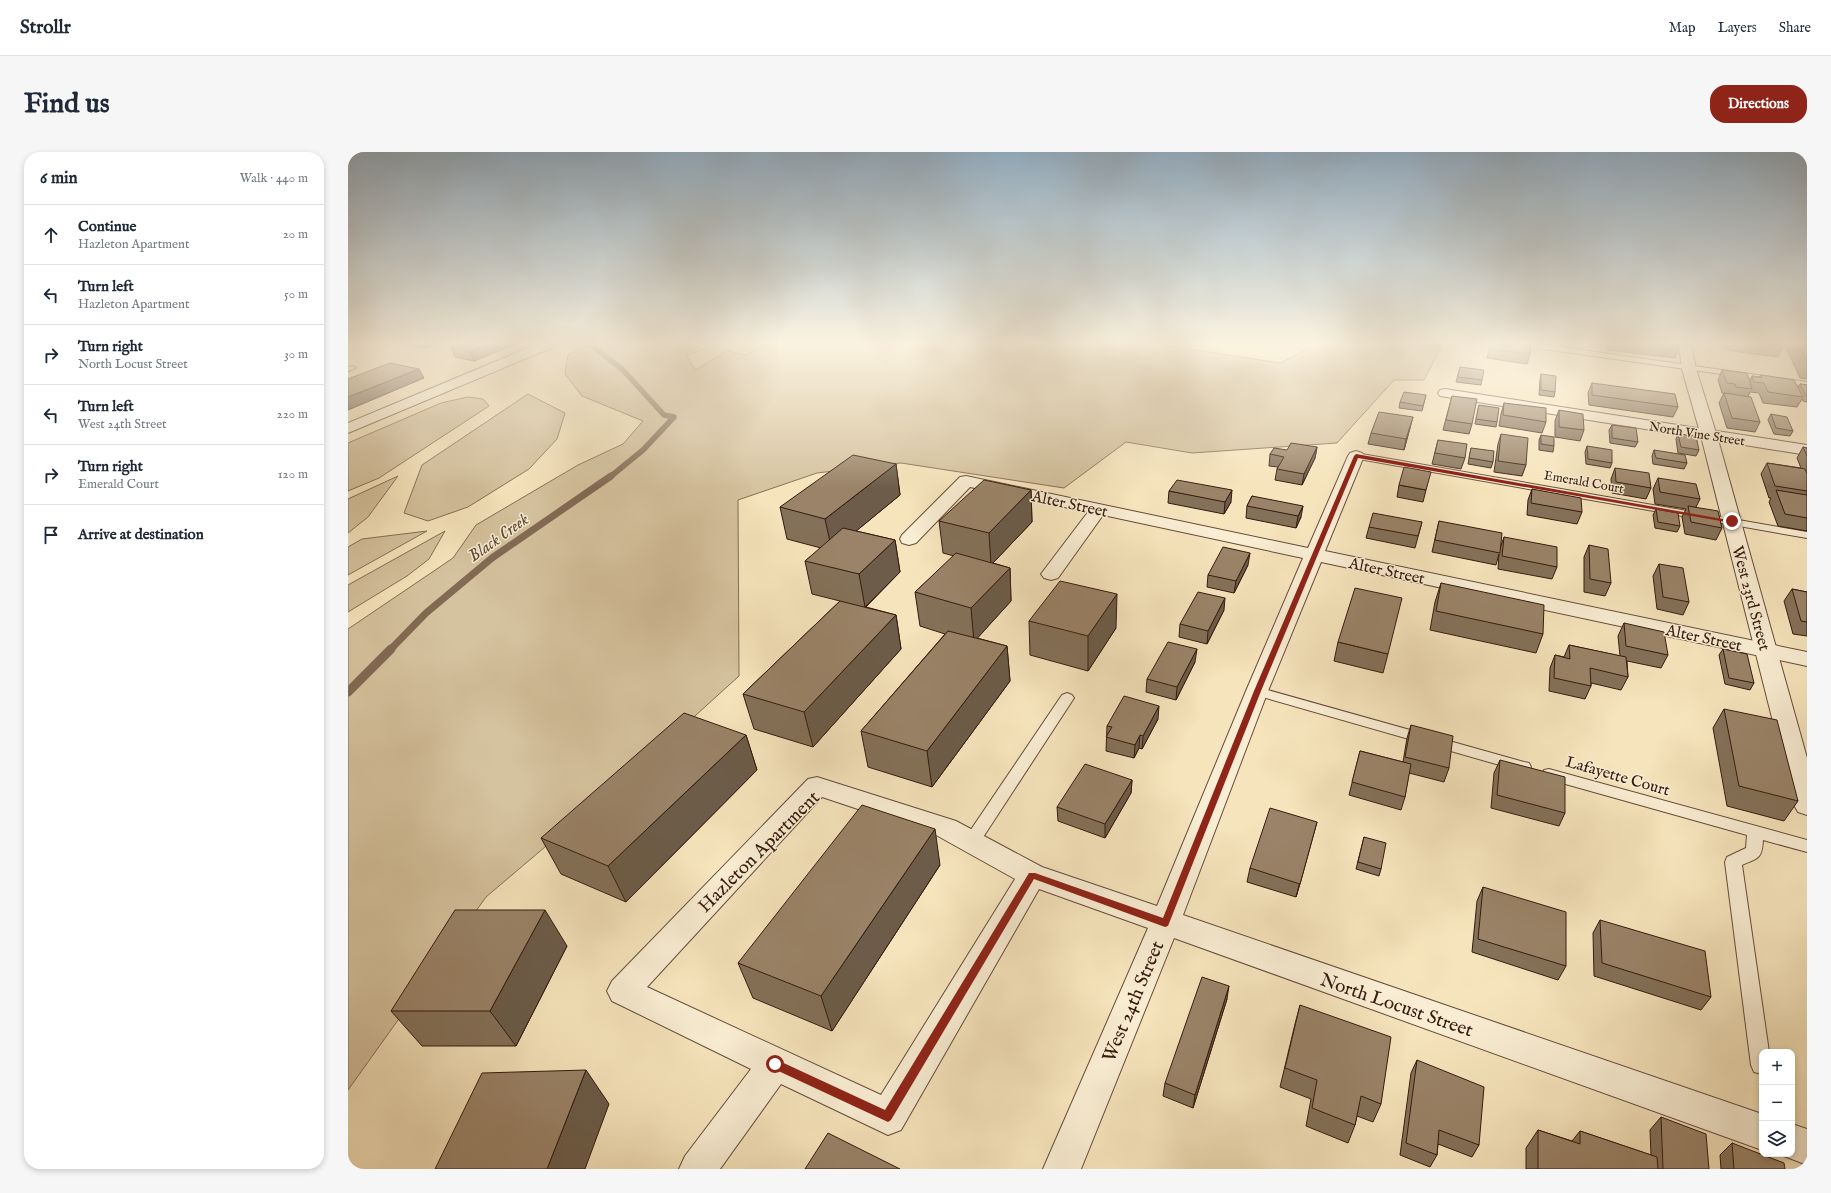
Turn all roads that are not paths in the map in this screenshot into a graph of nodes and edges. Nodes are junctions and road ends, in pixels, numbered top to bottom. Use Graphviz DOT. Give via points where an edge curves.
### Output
graph roads {
  1 [pos="433,392"];
  2 [pos="1696,392"];
  3 [pos="1445,393"];
  4 [pos="348,428"];
  5 [pos="1709,436"];
  6 [pos="1807,450"];
  7 [pos="1356,456"];
  8 [pos="1099,509"];
  9 [pos="1732,521"];
  10 [pos="1807,535"];
  11 [pos="909,539"];
  12 [pos="1315,555"];
  13 [pos="1051,574"];
  14 [pos="1766,650"];
  15 [pos="1807,659"];
  16 [pos="1257,691"];
  17 [pos="1067,698"];
  18 [pos="1807,805"];
  19 [pos="1755,832"];
  20 [pos="972,841"];
  21 [pos="1807,846"];
  22 [pos="1032,875"];
  23 [pos="1165,923"];
  24 [pos="1759,1050"];
  25 [pos="775,1064"];
  26 [pos="1759,1131"];
  27 [pos="1795,1143"];
  28 [pos="1807,1147"];
  29 [pos="698,1169"];
  30 [pos="1062,1169"];
  1 -- 4 [label="street"];
  2 -- 5 [label="street, West 23rd Street"];
  3 -- 5 [label="street, North Vine Street"];
  5 -- 6 [label="street, North Vine Street"];
  5 -- 9 [label="street, West 23rd Street"];
  7 -- 9 [label="lane, Emerald Court"];
  7 -- 12 [label="street, West 24th Street"];
  8 -- 11 [label="street, Alter Street" via="966,481"];
  8 -- 12 [label="street, Alter Street"];
  8 -- 13 [label="street"];
  9 -- 10 [label="lane, Emerald Court"];
  9 -- 14 [label="street, West 23rd Street"];
  12 -- 14 [label="street, Alter Street"];
  12 -- 16 [label="street, West 24th Street"];
  14 -- 15 [label="street, Alter Street"];
  14 -- 18 [label="street, West 23rd Street"];
  16 -- 19 [label="lane, Lafayette Court"];
  16 -- 23 [label="street, West 24th Street"];
  17 -- 20 [label="lane"];
  19 -- 21 [label="lane, Lafayette Court"];
  19 -- 24 [label="lane" via="1754,852 1733,862"];
  20 -- 22 [label="street, Hazleton Apartment"];
  20 -- 25 [label="street, Hazleton Apartment" via="946,828 817,786 623,991"];
  22 -- 23 [label="street, North Locust Street"];
  22 -- 25 [label="street, Hazleton Apartment" via="888,1117"];
  23 -- 26 [label="street, North Locust Street"];
  23 -- 30 [label="street, West 24th Street"];
  25 -- 29 [label="street"];
  27 -- 28 [label="street"];
}
